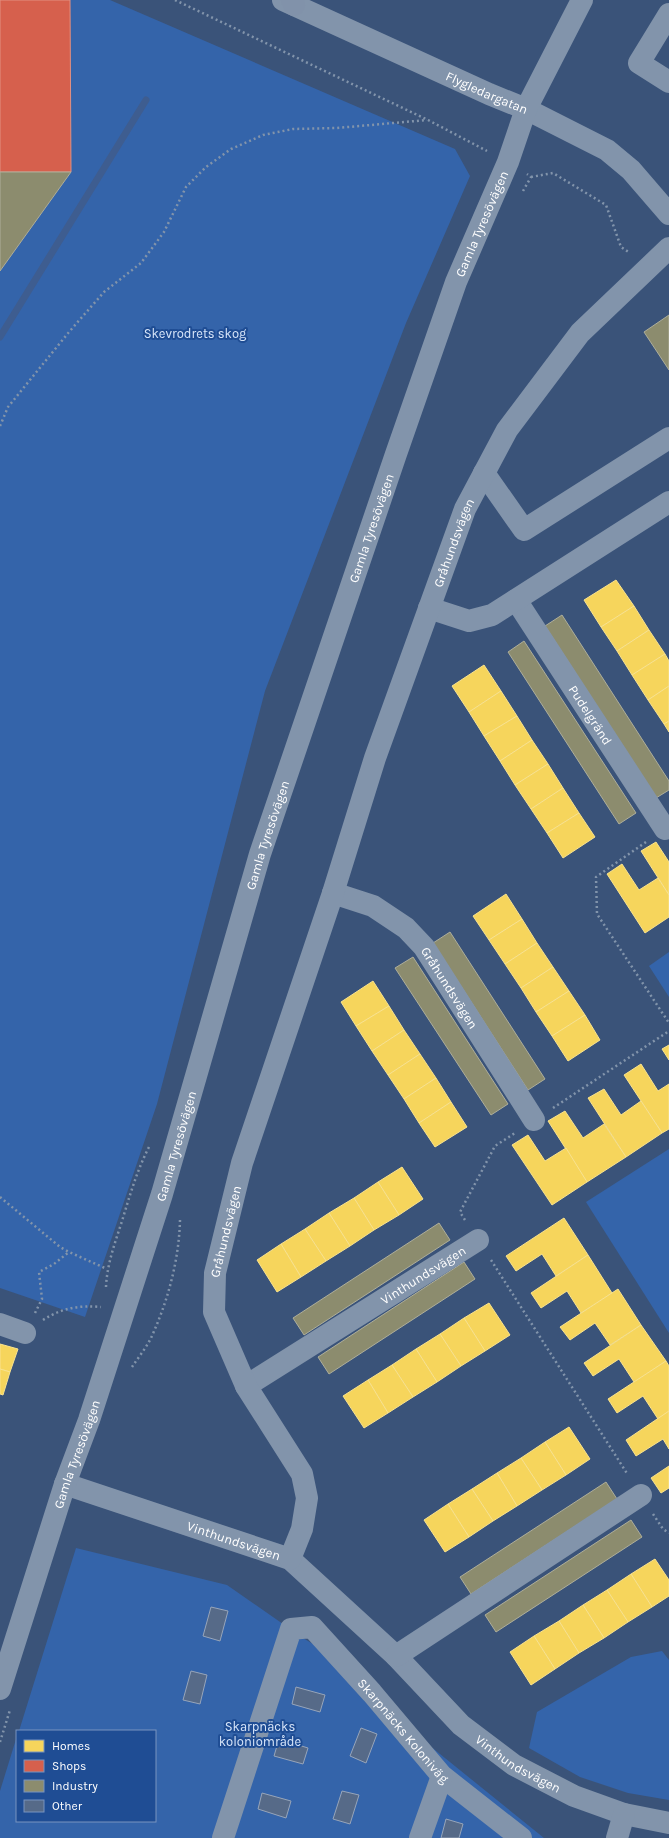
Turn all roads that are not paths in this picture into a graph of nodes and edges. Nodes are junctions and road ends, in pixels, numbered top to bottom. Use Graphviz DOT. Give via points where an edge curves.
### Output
graph roads {
  1 [pos="582,0"];
  2 [pos="290,2"];
  3 [pos="669,14"];
  4 [pos="669,82"];
  5 [pos="526,109"];
  6 [pos="669,214"];
  7 [pos="669,248"];
  8 [pos="669,438"];
  9 [pos="484,473"];
  10 [pos="669,502"];
  11 [pos="516,600"];
  12 [pos="429,608"];
  13 [pos="665,829"];
  14 [pos="333,893"];
  15 [pos="534,1120"];
  16 [pos="478,1240"];
  17 [pos="0,1324"];
  18 [pos="25,1333"];
  19 [pos="246,1386"];
  20 [pos="65,1484"];
  21 [pos="641,1495"];
  22 [pos="290,1559"];
  23 [pos="396,1656"];
  24 [pos="0,1688"];
  25 [pos="442,1776"];
  26 [pos="624,1814"];
  27 [pos="669,1823"];
  28 [pos="223,1838"];
  29 [pos="420,1838"];
  30 [pos="521,1838"];
  31 [pos="617,1838"];
  1 -- 5 [label="street, Gamla Tyresövägen"];
  2 -- 5 [label="street, Flygledargatan" via="481,91"];
  3 -- 4 [label="street" via="639,63"];
  5 -- 6 [label="street, Flygledargatan" via="607,150 631,170"];
  5 -- 20 [label="street, Gamla Tyresövägen" via="508,162 453,290 260,854 162,1194 89,1420"];
  7 -- 9 [label="street, Gråhundsvägen" via="580,333 507,430"];
  8 -- 9 [label="street" via="524,530"];
  9 -- 12 [label="street, Gråhundsvägen" via="465,509"];
  10 -- 11 [label="street"];
  11 -- 12 [label="street" via="492,615 470,621"];
  11 -- 13 [label="street, Pudelgränd"];
  12 -- 14 [label="street, Gråhundsvägen" via="375,758"];
  14 -- 15 [label="street, Gråhundsvägen" via="373,906 406,928 424,947"];
  14 -- 19 [label="street, Gråhundsvägen" via="242,1163 214,1273 214,1312"];
  16 -- 19 [label="street, Vinthundsvägen"];
  17 -- 18 [label="street"];
  19 -- 22 [label="street, Gråhundsvägen" via="302,1474 307,1498 302,1529"];
  20 -- 22 [label="street, Vinthundsvägen"];
  20 -- 24 [label="street, Gamla Tyresövägen"];
  21 -- 23 [label="street"];
  22 -- 23 [label="street, Vinthundsvägen"];
  23 -- 26 [label="street, Vinthundsvägen" via="461,1725 514,1765 574,1796"];
  25 -- 28 [label="street, Skarpnäcks Koloniväg" via="372,1692 312,1627 291,1629"];
  25 -- 29 [label="street"];
  25 -- 30 [label="street, Skarpnäcks Koloniväg"];
  26 -- 27 [label="street, Vinthundsvägen"];
  26 -- 31 [label="street"];
}
